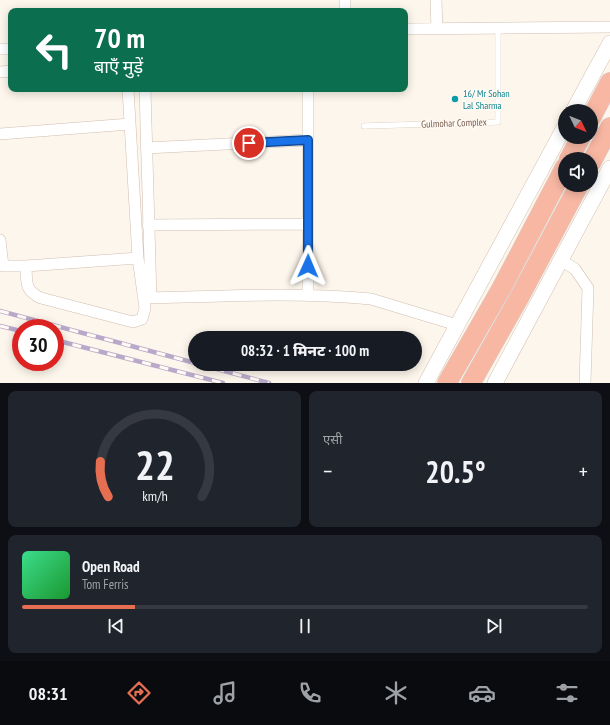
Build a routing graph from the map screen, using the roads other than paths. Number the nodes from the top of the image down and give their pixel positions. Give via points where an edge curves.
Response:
1 (436, 0) edge
2 (610, 27) edge
3 (498, 28) junction
4 (408, 29) edge
5 (437, 29) junction
6 (610, 43) edge
7 (610, 82) edge
8 (128, 92) edge
9 (145, 92) edge
10 (308, 92) edge
11 (577, 104) edge
12 (598, 105) edge
13 (130, 124) junction
14 (364, 126) dead end
15 (610, 127) edge
16 (0, 134) edge
17 (558, 139) edge
18 (308, 140) junction
19 (146, 148) junction
20 (597, 152) edge
21 (610, 168) edge
22 (558, 180) edge
23 (575, 192) edge
24 (308, 224) junction
25 (148, 225) junction
26 (0, 240) edge
27 (138, 258) junction
28 (562, 260) junction
29 (26, 266) junction
30 (308, 295) junction
31 (457, 325) junction
32 (426, 383) edge
33 (447, 383) edge
34 (471, 383) edge
35 (495, 383) edge
36 (585, 383) edge

1 - 5 street
2 - 3 street
3 - 5 street
3 - 14 lane, Gulmohar Complex via 498,122
4 - 5 street
6 - 11 street
7 - 12 highway
8 - 13 street
9 - 19 street
10 - 18 street
13 - 16 street
13 - 27 street
15 - 20 highway
17 - 31 street
18 - 19 street
18 - 24 street
19 - 25 street
21 - 28 street
22 - 33 highway
23 - 34 highway
24 - 25 street
24 - 30 street
25 - 30 street via 151,298
26 - 29 street via 3,266
27 - 29 street
27 - 29 street via 145,308 142,319 133,322 33,294 27,287
28 - 35 street
28 - 36 street via 575,269 588,288
30 - 31 street via 370,299
31 - 32 street

